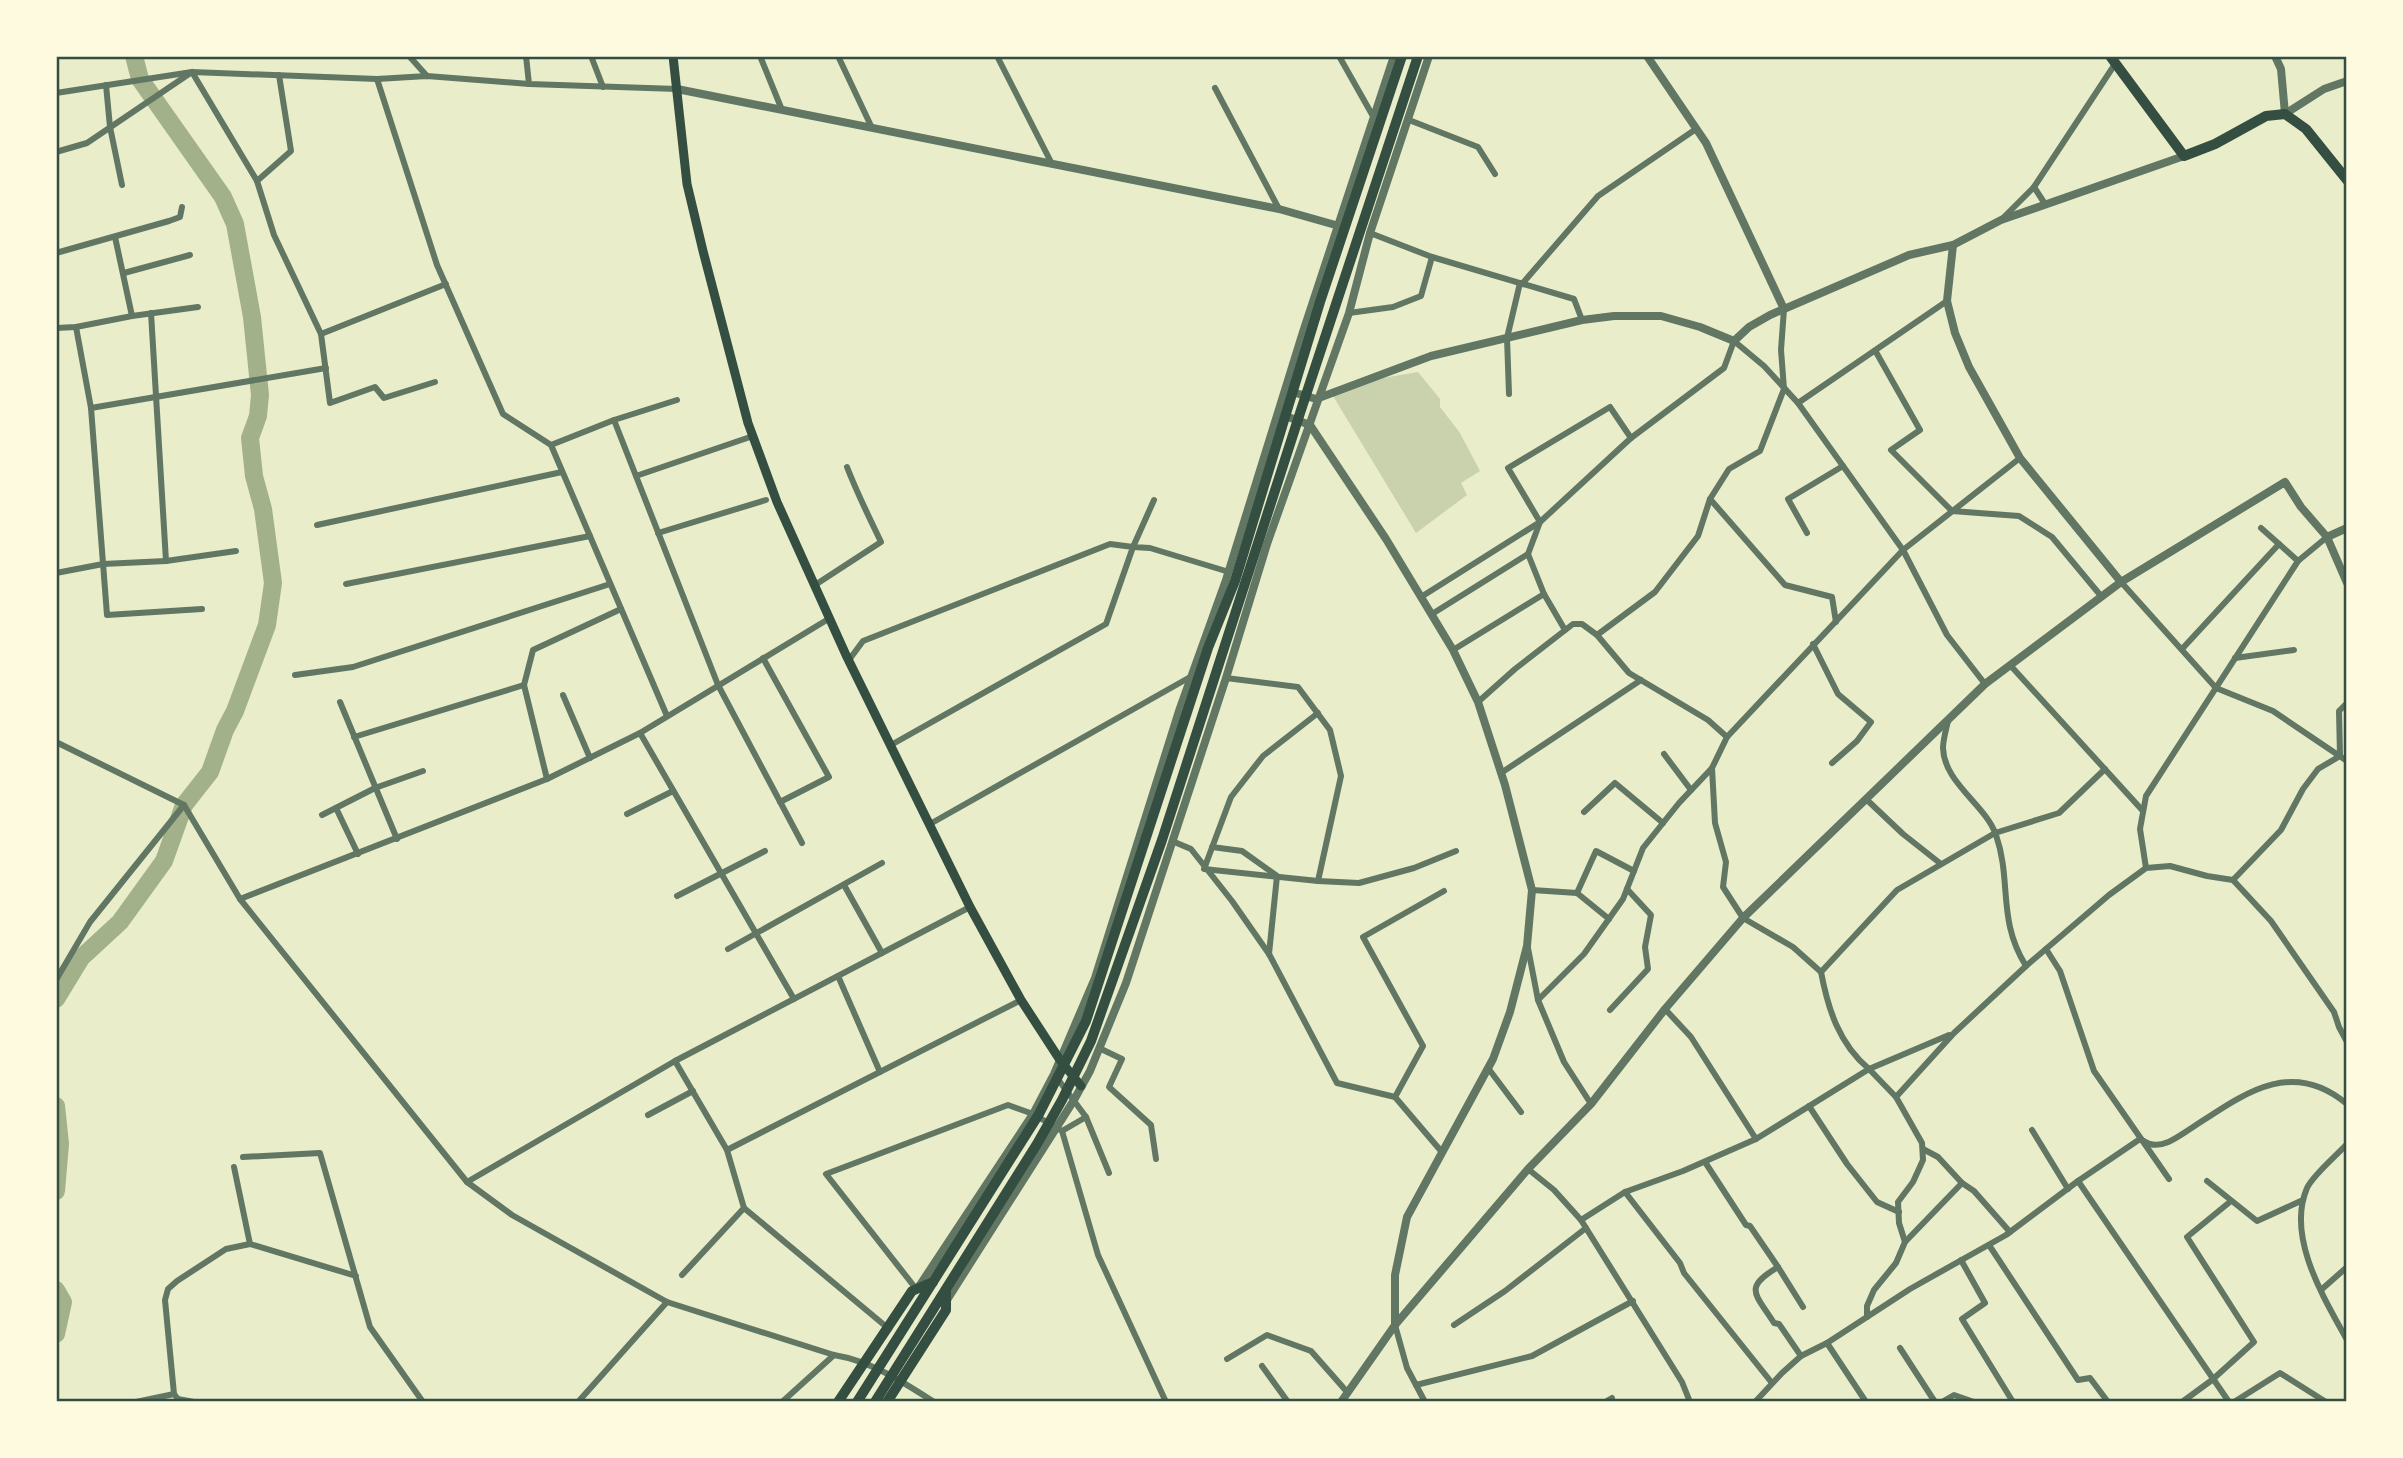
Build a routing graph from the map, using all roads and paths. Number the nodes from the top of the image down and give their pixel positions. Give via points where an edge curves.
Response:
1 (409, 56) edge
2 (526, 56) edge
3 (591, 56) edge
4 (673, 56) edge
5 (760, 56) edge
6 (838, 56) edge
7 (997, 56) edge
8 (1339, 56) edge
9 (1394, 56) edge
10 (1402, 56) edge
11 (1418, 56) edge
12 (1429, 56) edge
13 (1647, 56) edge
14 (2275, 56) edge
15 (2112, 60) edge
16 (192, 72) junction
17 (279, 75) junction
18 (427, 76) junction
19 (377, 79) junction
20 (2347, 81) edge
21 (529, 84) junction
22 (106, 85) junction
23 (603, 87) junction
24 (1215, 88) dead end
25 (677, 89) junction
26 (56, 93) edge
27 (782, 110) junction
28 (2284, 114) junction
29 (1374, 118) junction
30 (1409, 120) junction
31 (110, 127) junction
32 (872, 128) junction
33 (1696, 128) junction
34 (56, 152) edge
35 (2184, 156) junction
36 (1052, 164) junction
37 (1495, 174) dead end
38 (2347, 180) edge
39 (257, 181) junction
40 (122, 185) dead end
41 (2034, 187) junction
42 (2045, 204) junction
43 (182, 208) dead end
44 (1279, 209) junction
45 (2001, 220) junction
46 (1339, 226) junction
47 (1370, 233) junction
48 (116, 237) junction
49 (1953, 246) junction
50 (56, 253) edge
51 (190, 255) dead end
52 (1432, 257) junction
53 (124, 273) junction
54 (1521, 283) junction
55 (446, 284) junction
56 (1947, 301) junction
57 (198, 307) dead end
58 (1784, 309) junction
59 (151, 313) junction
60 (1349, 313) junction
61 (132, 316) junction
62 (1582, 320) junction
63 (76, 327) junction
64 (56, 328) edge
65 (321, 334) junction
66 (1507, 338) junction
67 (1734, 341) junction
68 (1876, 352) junction
69 (326, 368) junction
70 (435, 382) dead end
71 (1285, 389) junction
72 (1784, 389) junction
73 (1509, 394) dead end
74 (156, 398) junction
75 (1317, 399) junction
76 (677, 400) dead end
77 (1798, 403) junction
78 (91, 408) junction
79 (1278, 414) junction
80 (614, 420) junction
81 (1310, 425) junction
82 (753, 436) junction
83 (1631, 438) junction
84 (551, 445) junction
85 (2020, 458) junction
86 (1843, 466) junction
87 (847, 467) dead end
88 (562, 472) junction
89 (636, 476) junction
90 (1710, 499) junction
91 (766, 500) dead end
92 (1154, 500) dead end
93 (1952, 511) junction
94 (1540, 522) junction
95 (317, 525) dead end
96 (2261, 528) dead end
97 (2347, 528) edge
98 (658, 533) junction
99 (1807, 533) dead end
100 (590, 536) junction
101 (2327, 537) junction
102 (2279, 544) junction
103 (1133, 547) junction
104 (1903, 550) junction
105 (236, 551) dead end
106 (1528, 554) junction
107 (166, 561) junction
108 (2298, 561) junction
109 (103, 564) junction
110 (1229, 572) junction
111 (56, 573) edge
112 (2121, 582) junction
113 (2347, 583) edge
114 (346, 584) dead end
115 (610, 584) junction
116 (815, 585) junction
117 (1544, 594) junction
118 (2101, 596) junction
119 (1421, 597) junction
120 (202, 609) dead end
121 (621, 609) junction
122 (1432, 614) junction
123 (830, 618) junction
124 (1836, 622) junction
125 (1565, 631) junction
126 (1597, 635) junction
127 (1813, 644) junction
128 (2182, 649) junction
129 (1452, 650) junction
130 (2294, 650) dead end
131 (763, 658) junction
132 (2235, 658) junction
133 (849, 660) junction
134 (2010, 665) junction
135 (295, 675) dead end
136 (1192, 676) junction
137 (1226, 678) junction
138 (1641, 680) junction
139 (1985, 684) junction
140 (524, 685) junction
141 (718, 685) junction
142 (2216, 688) junction
143 (563, 695) dead end
144 (340, 702) dead end
145 (1478, 702) junction
146 (2347, 703) edge
147 (1318, 713) junction
148 (667, 716) junction
149 (1948, 719) junction
150 (640, 733) junction
151 (354, 737) junction
152 (1727, 737) junction
153 (56, 742) edge
154 (891, 745) junction
155 (1664, 754) dead end
156 (590, 758) junction
157 (2344, 759) edge
158 (1832, 763) dead end
159 (1712, 768) junction
160 (2105, 769) junction
161 (423, 771) dead end
162 (1501, 773) junction
163 (547, 779) junction
164 (375, 788) junction
165 (1691, 790) junction
166 (673, 791) junction
167 (1866, 799) junction
168 (780, 802) junction
169 (184, 805) junction
170 (336, 808) junction
171 (2143, 811) junction
172 (1584, 812) dead end
173 (627, 814) dead end
174 (322, 815) dead end
175 (1663, 823) junction
176 (930, 824) junction
177 (1996, 833) junction
178 (397, 839) junction
179 (1172, 841) junction
180 (802, 843) dead end
181 (1212, 847) junction
182 (1456, 850) dead end
183 (765, 851) dead end
184 (358, 854) junction
185 (882, 863) dead end
186 (1941, 864) junction
187 (2146, 868) junction
188 (1204, 869) junction
189 (1633, 872) junction
190 (721, 873) junction
191 (1277, 876) junction
192 (2233, 880) junction
193 (1318, 881) junction
194 (844, 885) junction
195 (1627, 889) junction
196 (1532, 890) junction
197 (1444, 891) dead end
198 (1577, 893) junction
199 (677, 896) dead end
200 (240, 899) junction
201 (971, 907) junction
202 (1743, 918) junction
203 (1609, 919) junction
204 (757, 934) junction
205 (1527, 946) junction
206 (2046, 948) junction
207 (728, 949) dead end
208 (882, 953) junction
209 (1269, 954) junction
210 (2026, 966) junction
211 (1821, 972) junction
212 (838, 976) junction
213 (56, 980) edge
214 (794, 999) junction
215 (1021, 1000) junction
216 (1538, 1000) junction
217 (1610, 1010) dead end
218 (1665, 1010) junction
219 (1954, 1033) junction
220 (2347, 1042) edge
221 (1099, 1048) junction
222 (1060, 1060) junction
223 (675, 1061) junction
224 (1488, 1068) junction
225 (1869, 1069) junction
226 (880, 1072) junction
227 (1054, 1074) junction
228 (1081, 1086) junction
229 (693, 1091) junction
230 (1395, 1097) junction
231 (1896, 1097) junction
232 (1074, 1100) junction
233 (1591, 1104) junction
234 (2347, 1104) edge
235 (1809, 1106) junction
236 (1521, 1112) dead end
237 (1033, 1114) junction
238 (648, 1115) dead end
239 (1086, 1117) junction
240 (1059, 1129) junction
241 (2032, 1130) dead end
242 (1756, 1139) junction
243 (2140, 1139) junction
244 (2347, 1144) edge
245 (1923, 1149) junction
246 (727, 1150) junction
247 (1441, 1151) junction
248 (243, 1157) dead end
249 (1156, 1159) dead end
250 (1706, 1162) junction
251 (234, 1167) dead end
252 (1528, 1169) junction
253 (1110, 1173) dead end
254 (2169, 1179) dead end
255 (2078, 1181) junction
256 (2207, 1181) dead end
257 (467, 1182) junction
258 (1962, 1183) junction
259 (2068, 1189) junction
260 (1625, 1192) junction
261 (2304, 1200) junction
262 (2231, 1201) junction
263 (744, 1208) junction
264 (1899, 1212) junction
265 (1581, 1220) junction
266 (1586, 1228) junction
267 (2010, 1232) junction
268 (1905, 1242) junction
269 (250, 1244) junction
270 (1989, 1245) junction
271 (1961, 1260) junction
272 (1778, 1267) junction
273 (2347, 1268) edge
274 (682, 1275) dead end
275 (356, 1276) junction
276 (934, 1282) junction
277 (917, 1290) junction
278 (2321, 1290) junction
279 (946, 1291) junction
280 (1633, 1301) junction
281 (667, 1302) junction
282 (1803, 1307) dead end
283 (1867, 1317) junction
284 (1395, 1325) junction
285 (1454, 1325) dead end
286 (890, 1331) junction
287 (2347, 1340) edge
288 (1827, 1343) junction
289 (1900, 1348) dead end
290 (834, 1355) junction
291 (1801, 1356) junction
292 (1227, 1359) dead end
293 (868, 1365) junction
294 (1262, 1366) dead end
295 (897, 1379) junction
296 (2212, 1380) junction
297 (1773, 1383) junction
298 (1416, 1385) junction
299 (1348, 1392) junction
300 (174, 1394) junction
301 (136, 1402) edge
302 (194, 1402) edge
303 (423, 1402) edge
304 (579, 1402) edge
305 (782, 1402) edge
306 (841, 1402) edge
307 (857, 1402) edge
308 (875, 1402) edge
309 (885, 1402) edge
310 (934, 1402) edge
311 (1166, 1402) edge
312 (1288, 1402) edge
313 (1341, 1402) edge
314 (1425, 1402) edge
315 (1690, 1402) edge
316 (1755, 1402) edge
317 (1866, 1402) edge
318 (1935, 1402) edge
319 (1942, 1402) edge
320 (1974, 1402) edge
321 (2013, 1402) edge
322 (2108, 1402) edge
323 (2182, 1402) edge
324 (2231, 1402) edge
325 (2326, 1402) edge

1 - 18 street
2 - 21 street
3 - 23 street
4 - 25 main road
5 - 27 street
6 - 32 street
7 - 36 street
8 - 29 street
9 - 29 street
10 - 276 highway via 1320,302 1235,581 1208,648 1086,1021 1039,1114
11 - 279 highway via 1109,995 1062,1100
12 - 30 street
13 - 33 street
14 - 28 street via 2281,69
15 - 35 highway
15 - 41 street
16 - 17 street
16 - 22 street
16 - 31 street
16 - 39 street
17 - 19 street
17 - 39 street via 292,151
18 - 19 street
18 - 21 street
19 - 55 street
20 - 28 street via 2324,89
21 - 23 street
22 - 26 street
22 - 31 street
23 - 25 street
24 - 44 street
25 - 27 street
25 - 82 main road via 687,184
27 - 32 street
28 - 35 highway via 2266,116
28 - 38 highway via 2306,130
29 - 46 street
30 - 37 street via 1478,147
30 - 47 street
31 - 34 street via 87,143
31 - 40 street
32 - 36 street
33 - 54 street via 1598,195
33 - 58 street
35 - 42 street
36 - 44 street
39 - 65 street via 274,235
41 - 42 street
41 - 45 street
42 - 45 street
43 - 48 street via 180,217
44 - 46 street
45 - 49 street
46 - 71 street
47 - 52 street
47 - 60 street
48 - 50 street
48 - 53 street
49 - 56 street
49 - 58 street via 1909,256
51 - 53 street
52 - 54 street
52 - 60 street via 1421,296 1393,307
53 - 61 street
54 - 62 street via 1574,299
54 - 66 street
55 - 65 street
55 - 84 street via 503,414
56 - 68 street
56 - 85 street via 1969,367
57 - 59 street
58 - 67 street via 1749,327
58 - 72 street
59 - 61 street
59 - 74 street
60 - 75 street
61 - 63 street
62 - 66 street
62 - 67 street via 1661,316
63 - 64 street
63 - 78 street
65 - 69 street
66 - 73 street
66 - 75 street via 1431,356
67 - 72 street
67 - 83 street via 1724,368
68 - 77 street
68 - 93 street via 1920,430 1891,450
69 - 70 street via 330,403 375,387 384,398
69 - 74 street
71 - 75 street
71 - 79 street
72 - 77 street
72 - 90 street via 1760,451 1729,469
74 - 78 street
74 - 107 street
75 - 81 street
76 - 80 street
77 - 86 street
78 - 109 street
79 - 81 street
79 - 110 street
80 - 84 street
80 - 89 street
81 - 119 street
81 - 137 street
82 - 89 street
82 - 116 main road
83 - 94 street
83 - 94 street via 1610,407 1508,468
84 - 88 street
85 - 93 street
85 - 112 street
86 - 99 street via 1788,499
86 - 104 street
87 - 116 street via 881,542
88 - 95 street
88 - 100 street
89 - 98 street
90 - 124 street via 1785,584 1832,597
90 - 126 street via 1698,536 1656,592
91 - 98 street
92 - 103 street
93 - 104 street
93 - 118 street via 2019,516 2052,537
94 - 106 street
94 - 119 street
96 - 102 street
97 - 101 street
98 - 141 street
100 - 114 street
100 - 115 street
101 - 108 street
101 - 112 street via 2286,482
101 - 113 street
102 - 108 street
102 - 128 street
103 - 110 street
103 - 133 street via 1110,544 863,641
103 - 154 street via 1106,624
104 - 124 street
104 - 139 street via 1947,635
105 - 107 street
106 - 117 street
106 - 122 street
107 - 109 street
108 - 132 street
109 - 111 street
109 - 120 street via 107,615
110 - 136 street
112 - 118 street
112 - 128 street
115 - 121 street
115 - 135 street via 353,667
116 - 123 main road
117 - 125 street
117 - 129 street
118 - 134 street
119 - 122 street
121 - 140 street via 533,650
121 - 148 street
122 - 129 street
123 - 131 street
123 - 133 main road
124 - 127 street
125 - 126 street via 1582,624
125 - 145 street
126 - 138 street via 1629,673
127 - 152 street
127 - 158 street via 1838,694 1871,722
128 - 142 street
129 - 145 street
130 - 132 street
131 - 141 street
131 - 168 street via 829,777
132 - 142 street
133 - 154 main road
134 - 139 street
134 - 160 street
136 - 176 street
136 - 222 street via 1095,978
137 - 147 street via 1298,687
137 - 179 street
138 - 152 street via 1708,720
138 - 162 street
139 - 149 street
140 - 151 street
140 - 163 street
141 - 148 street
141 - 168 street
142 - 157 street via 2273,712
142 - 171 street via 2146,796
143 - 156 street
144 - 151 street
145 - 162 street
146 - 157 street via 2339,711
147 - 181 street via 1263,756 1231,797
147 - 193 street via 1330,730 1341,776
148 - 150 street
149 - 167 street
149 - 177 street via 1943,748 1949,770
150 - 156 street
150 - 166 street
151 - 164 street
152 - 159 street
153 - 169 street
154 - 176 main road
155 - 165 street
156 - 163 street
157 - 192 street via 2318,769 2281,830
159 - 165 street
159 - 202 street via 1715,823 1726,862 1723,887
160 - 171 street
160 - 177 street via 2059,813
161 - 164 street
162 - 196 street
163 - 178 street
164 - 170 street
164 - 178 street
165 - 175 street
166 - 173 street
166 - 190 street
167 - 186 street
167 - 202 street
168 - 180 street
169 - 200 street
169 - 213 street via 90,922
170 - 174 street
170 - 184 street
171 - 187 street via 2140,829
172 - 175 street via 1615,783
175 - 189 street via 1643,848
176 - 201 main road
177 - 186 street
177 - 210 street via 2007,921
178 - 184 street
179 - 188 street via 1191,849
179 - 221 street via 1126,983
181 - 188 street
181 - 191 street via 1242,851
182 - 193 street via 1414,868 1359,883
183 - 190 street
184 - 200 street
185 - 194 street
186 - 211 street via 1896,890
187 - 192 street via 2170,866
187 - 206 street
188 - 191 street
188 - 209 street
189 - 195 street
189 - 198 street via 1595,851
190 - 199 street
190 - 204 street
191 - 193 street
191 - 209 street
192 - 220 street via 2279,933 2334,1012
194 - 204 street
194 - 208 street
195 - 203 street
195 - 217 street via 1651,915 1645,947 1647,969
196 - 198 street
196 - 205 street
197 - 230 street via 1363,937 1423,1046
198 - 203 street
200 - 257 street
201 - 208 street
201 - 215 main road
202 - 211 street via 1793,947
202 - 218 street
203 - 216 street via 1584,954
204 - 207 street
204 - 214 street
205 - 216 street
205 - 224 street via 1510,1012
206 - 210 street
206 - 243 street via 2060,971 2094,1071
208 - 212 street
209 - 230 street via 1337,1083
210 - 219 street
211 - 225 street via 1827,1002 1843,1040
212 - 214 street
212 - 226 street
214 - 223 street
215 - 222 main road
215 - 226 street
216 - 233 street via 1564,1062
218 - 233 street
218 - 242 street via 1691,1037
219 - 225 street
219 - 231 street
221 - 228 street
221 - 249 street via 1122,1059 1109,1087 1151,1125
222 - 227 street
222 - 228 main road
223 - 229 street
223 - 257 street
224 - 236 street
224 - 247 street
225 - 231 street
225 - 235 street
226 - 246 street
227 - 232 street
227 - 237 street
228 - 232 street
229 - 238 street
229 - 246 street
230 - 247 street
231 - 245 street
232 - 239 street
232 - 240 street
233 - 252 street
234 - 243 street via 2302,1080 2272,1083 2228,1104 2171,1141 2151,1145
235 - 242 street
235 - 264 street via 1877,1202
237 - 240 street
237 - 277 street
237 - 277 street via 1008,1105 826,1174
239 - 240 street
239 - 253 street
240 - 295 street
240 - 311 street via 1098,1255
241 - 259 street
242 - 250 street
243 - 254 street
243 - 255 street
244 - 261 street via 2308,1186
245 - 258 street via 1938,1157
245 - 264 street via 1913,1182 1898,1202
246 - 263 street
247 - 284 street via 1407,1217 1395,1275
248 - 275 street via 320,1153
250 - 260 street
250 - 272 street
251 - 269 street
252 - 265 street
252 - 284 street
255 - 259 street
255 - 296 street
256 - 262 street
257 - 281 street via 512,1215
258 - 267 street
258 - 268 street
259 - 267 street
260 - 265 street
260 - 297 street
261 - 262 street via 2256,1221
261 - 278 street via 2300,1212 2307,1260
262 - 296 street via 2187,1237 2254,1342
263 - 274 street
263 - 286 street
264 - 268 street
265 - 266 street
266 - 280 street
266 - 285 street
267 - 270 street
268 - 283 street via 1896,1263 1874,1290
269 - 275 street
269 - 300 street via 226,1249 168,1289 165,1300
270 - 271 street
270 - 322 street via 2078,1380 2090,1378
271 - 283 street
271 - 321 street via 1985,1303 1962,1319
272 - 282 street
272 - 291 street via 1756,1283 1755,1293
273 - 278 street
275 - 303 street via 370,1327
276 - 306 highway via 912,1291
276 - 307 highway
277 - 286 street
278 - 287 street
279 - 308 highway
279 - 309 highway via 946,1310
280 - 298 street via 1532,1356
280 - 315 street
281 - 290 street
281 - 304 street
283 - 288 street
284 - 298 street
284 - 299 street
286 - 293 street
288 - 291 street
288 - 317 street
289 - 318 street
290 - 293 street
290 - 305 street
291 - 297 street
292 - 299 street via 1267,1335 1311,1351
293 - 295 street
293 - 306 street
294 - 312 street
295 - 309 street
295 - 310 street
296 - 323 street
296 - 324 street
297 - 316 street
298 - 314 street
299 - 313 street
300 - 301 street
300 - 302 street
319 - 320 street via 1954,1395
324 - 325 street via 2280,1373

